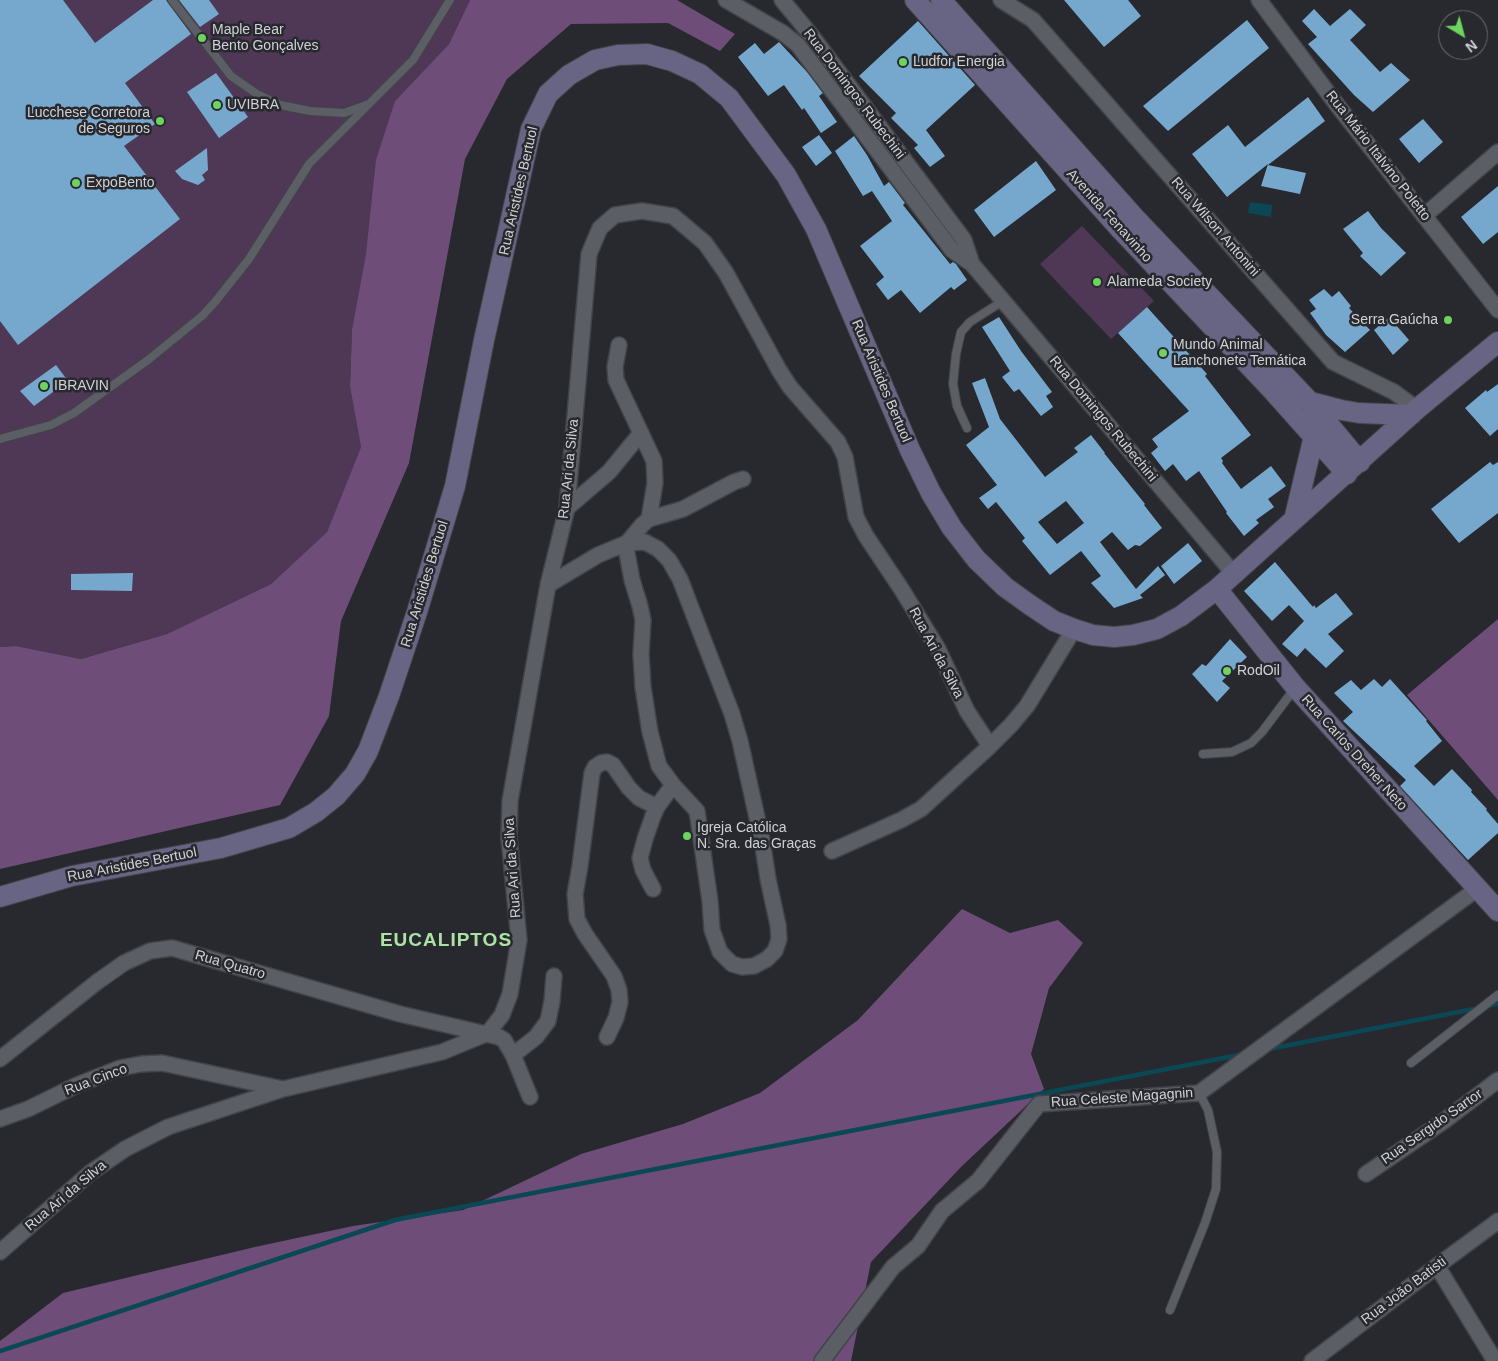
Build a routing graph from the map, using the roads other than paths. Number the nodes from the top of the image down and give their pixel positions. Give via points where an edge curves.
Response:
1 (172, 0) edge
2 (450, 0) edge
3 (726, 0) edge
4 (782, 0) edge
5 (915, 0) edge
6 (941, 0) edge
7 (1001, 0) edge
8 (1024, 0) edge
9 (1259, 0) edge
10 (1033, 20) junction
11 (984, 63) junction
12 (369, 104) junction
13 (1498, 152) edge
14 (1424, 216) junction
15 (972, 264) junction
16 (1003, 302) junction
17 (1498, 310) edge
18 (1498, 342) edge
19 (619, 346) dead end
20 (1280, 385) junction
21 (1310, 402) junction
22 (1414, 412) junction
23 (967, 428) dead end
24 (642, 433) junction
25 (1314, 436) junction
26 (0, 439) edge
27 (1353, 468) junction
28 (743, 479) dead end
29 (567, 508) junction
30 (649, 519) junction
31 (1294, 520) junction
32 (628, 543) junction
33 (1234, 574) junction
34 (548, 585) junction
35 (1217, 589) junction
36 (1074, 629) junction
37 (1296, 688) junction
38 (990, 746) junction
39 (1203, 754) dead end
40 (673, 786) junction
41 (657, 807) junction
42 (832, 852) dead end
43 (1477, 889) junction
44 (653, 890) dead end
45 (0, 897) edge
46 (1498, 911) edge
47 (554, 976) dead end
48 (1496, 996) edge
49 (488, 1033) junction
50 (607, 1037) dead end
51 (513, 1055) junction
52 (0, 1059) edge
53 (1412, 1063) dead end
54 (1498, 1080) edge
55 (284, 1089) junction
56 (1199, 1093) junction
57 (530, 1097) dead end
58 (0, 1119) edge
59 (1366, 1174) dead end
60 (1498, 1221) edge
61 (0, 1252) edge
62 (1437, 1266) junction
63 (1170, 1310) dead end
64 (1496, 1360) edge
65 (822, 1361) edge
66 (1312, 1361) edge

1 - 12 lane via 231,76 257,94 280,105 310,111 344,113
2 - 12 lane via 413,60
3 - 15 street, Rua Domingos Rubechini via 798,45 952,250
4 - 15 street, Rua Domingos Rubechini via 964,240
5 - 11 main road, Avenida Fenavinho
6 - 11 main road, Avenida Fenavinho
7 - 10 street, Rua Wilson Antonini
8 - 10 street, Rua Wilson Antonini
9 - 14 street, Rua Mário Italvino Poletto
10 - 22 street, Rua Wilson Antonini via 1333,362 1394,392
11 - 20 main road, Avenida Fenavinho via 1128,224
12 - 26 lane via 309,164 249,259 202,316 74,414 51,425
13 - 14 street
14 - 17 street, Rua Mário Italvino Poletto
15 - 16 street, Rua Domingos Rubechini
16 - 23 lane via 970,322 961,332 953,384 957,406
16 - 33 street, Rua Domingos Rubechini
18 - 22 main road, Rua Aristides Bertuol
19 - 24 street via 616,380
20 - 21 main road, Avenida Fenavinho
20 - 25 main road, Avenida Fenavinho
21 - 22 main road via 1359,413
21 - 27 main road, Avenida Fenavinho
22 - 27 main road, Rua Aristides Bertuol
24 - 29 street via 609,472
24 - 30 street via 654,461 655,483
25 - 27 main road, Avenida Fenavinho
25 - 31 main road
27 - 31 main road, Rua Aristides Bertuol
28 - 30 street via 683,509
29 - 34 street, Rua Ari da Silva
29 - 38 street, Rua Ari da Silva via 589,254 600,228 615,215 642,210 673,216 705,244 726,273 786,381 838,442 845,457 856,517 938,649 967,711
30 - 32 street
31 - 33 main road, Rua Aristides Bertuol
32 - 34 street via 598,555
32 - 40 street via 632,580 643,620 643,687 650,732 658,766
32 - 40 street via 644,542 669,560 689,601 732,714 778,925 779,939 767,960 742,967 732,964 720,952 712,930 697,811
33 - 35 main road, Rua Aristides Bertuol
34 - 49 street, Rua Ari da Silva via 510,801 509,838 519,940 510,994 502,1015
35 - 36 main road, Rua Aristides Bertuol via 1181,616 1133,635 1093,635
35 - 37 main road, Rua Carlos Dreher Neto
36 - 38 street via 1027,706
36 - 45 main road, Rua Aristides Bertuol via 1054,621 1005,586 976,559 952,528 910,450 816,229 786,175 729,98 700,74 672,61 647,54 595,60 569,75 548,94 531,129 455,486 389,696 368,752 355,774 336,796 290,828 221,848 72,876
37 - 39 lane via 1251,743 1232,752
37 - 43 main road, Rua Carlos Dreher Neto
38 - 42 street via 921,809
40 - 41 street
41 - 44 street via 640,858
41 - 50 street via 639,798 613,765 601,763 592,773 575,894 577,919 614,976 619,990 616,1018
43 - 46 main road, Rua Carlos Dreher Neto
43 - 56 street, Rua Celeste Magagnin
47 - 51 street via 548,1021
48 - 53 lane
49 - 51 street via 504,1040
49 - 52 street, Rua Quatro via 400,1014 172,948 150,952 124,963
49 - 55 street, Rua Ari da Silva via 442,1052
51 - 57 street
54 - 59 street, Rua Sergido Sartor
55 - 58 street, Rua Cinco via 162,1063 141,1064 120,1068
55 - 61 street, Rua Ari da Silva via 168,1127 125,1149 90,1173
56 - 63 lane via 1208,1110 1217,1152 1216,1189
56 - 65 street, Rua Celeste Magagnin via 1039,1104 978,1181 942,1212 918,1246 893,1266
60 - 62 street, Rua João Batisti
62 - 64 street
62 - 66 street, Rua João Batisti

